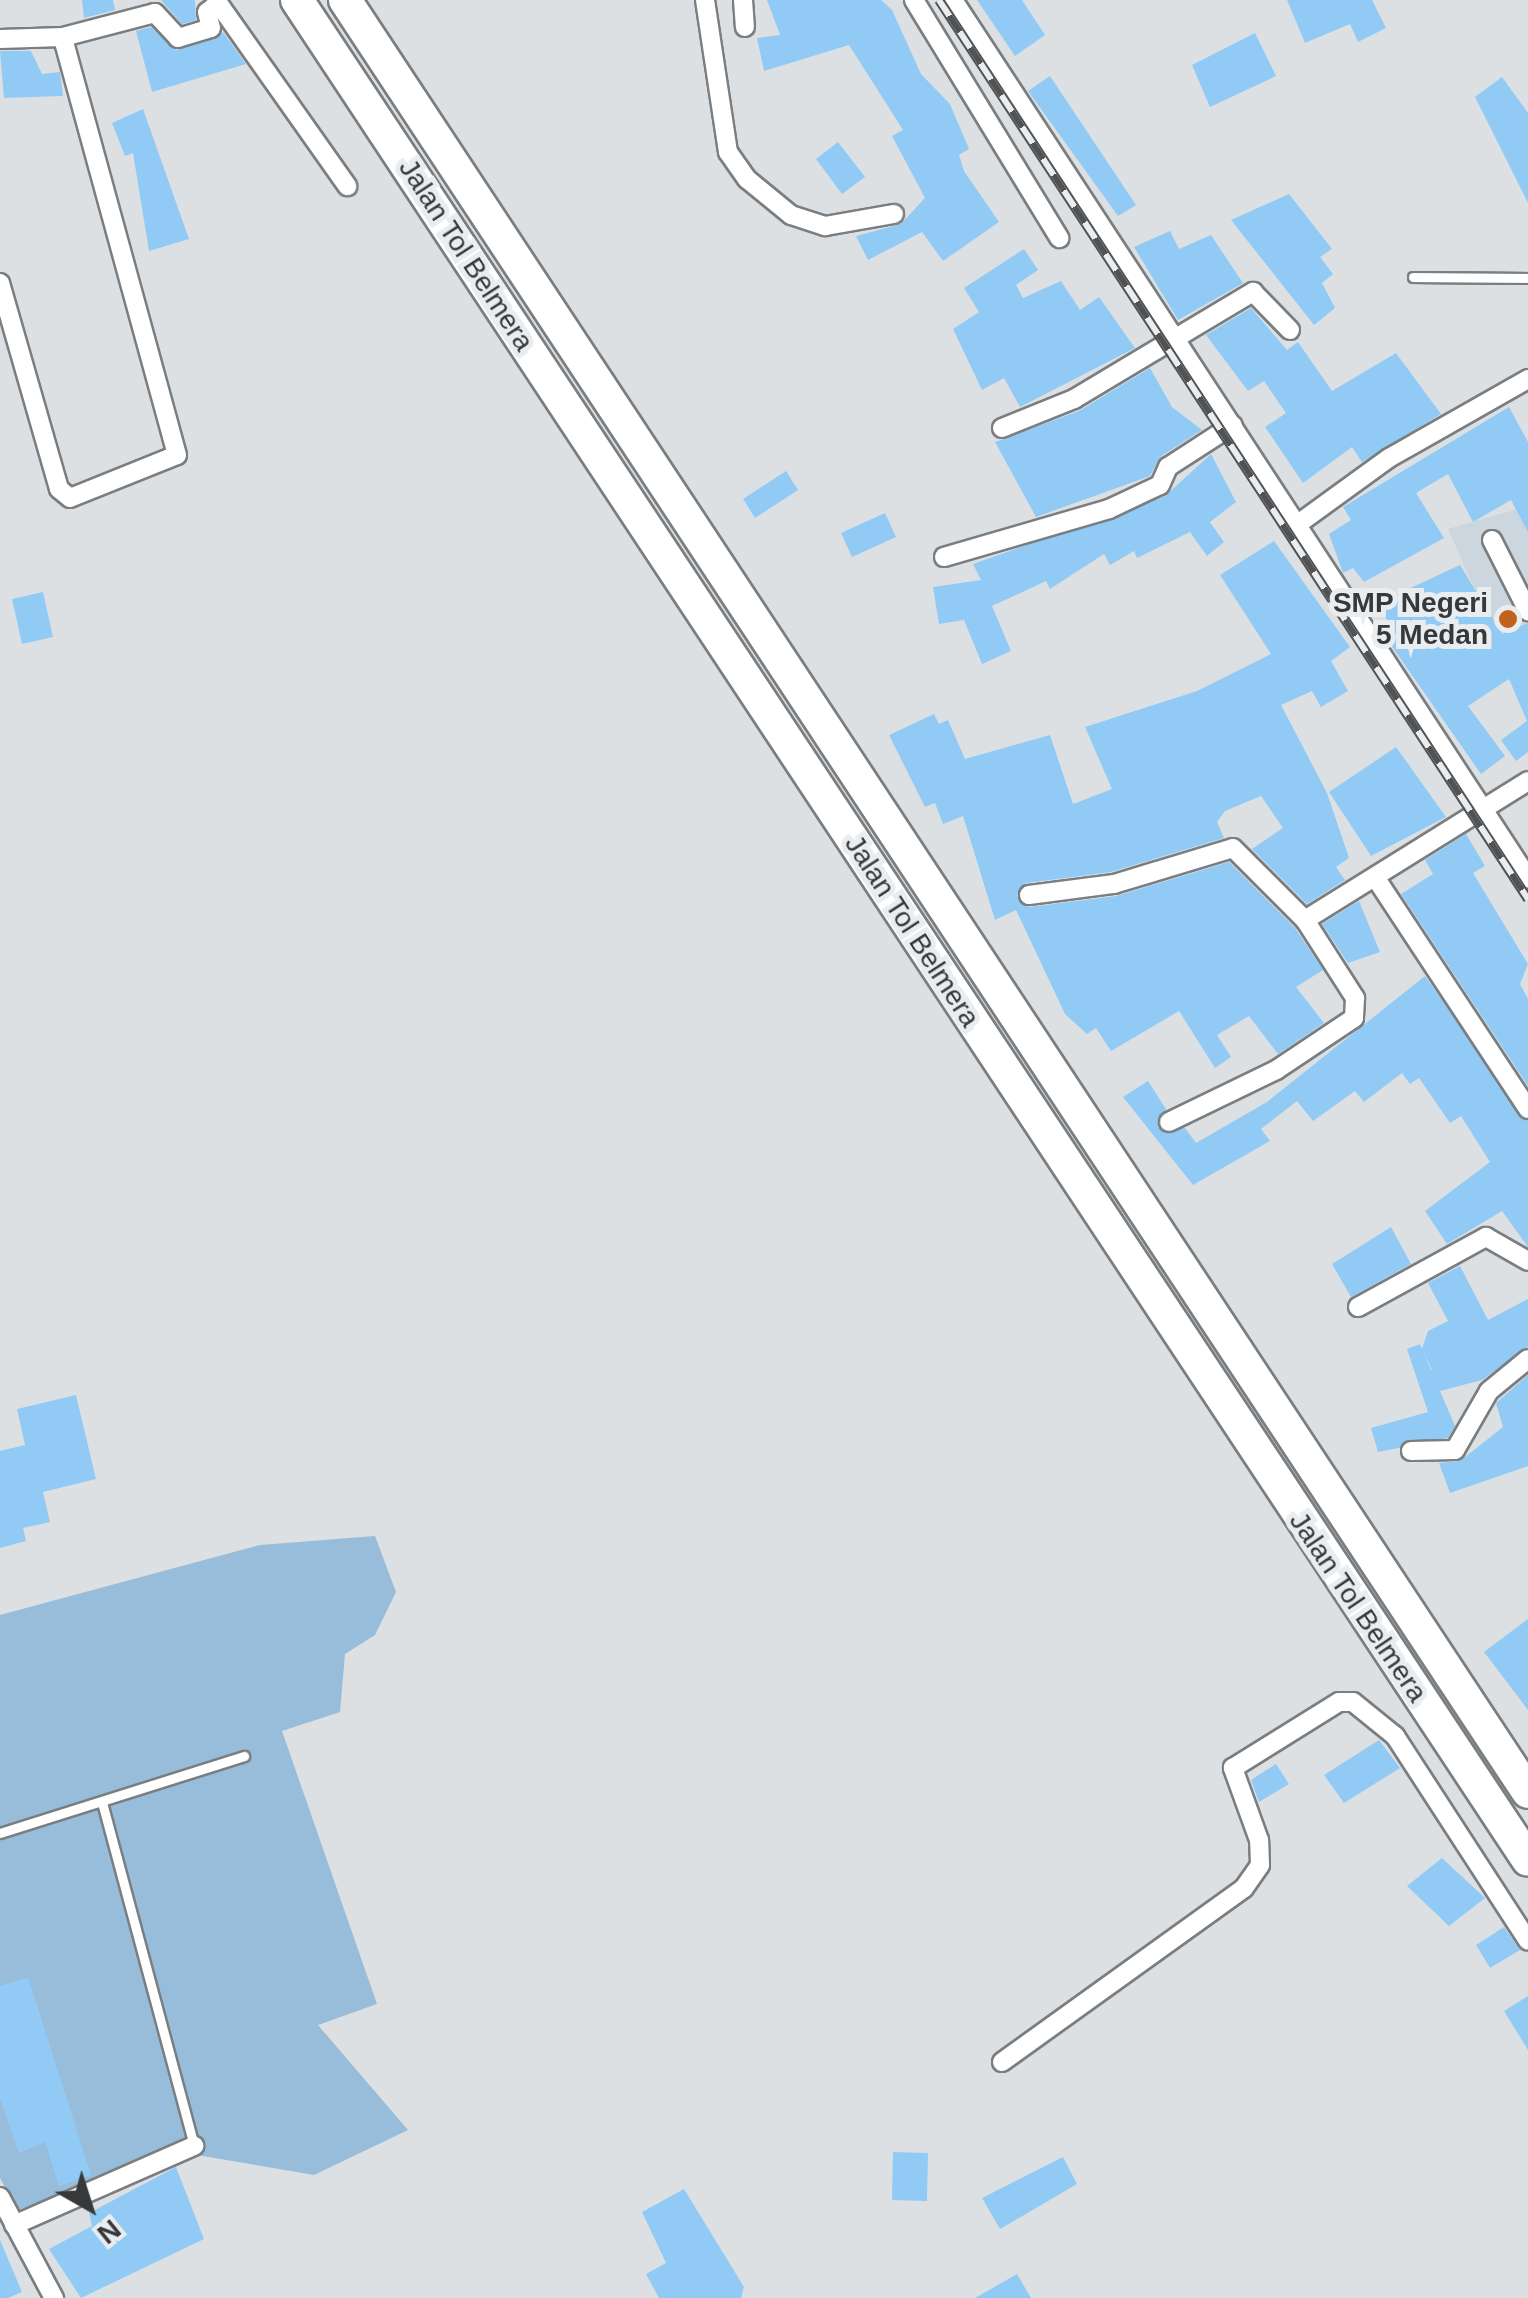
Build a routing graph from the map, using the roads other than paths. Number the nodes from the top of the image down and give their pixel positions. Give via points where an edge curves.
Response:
1 (298, 0) edge
2 (345, 0) edge
3 (706, 0) edge
4 (742, 0) edge
5 (914, 0) edge
6 (953, 0) edge
7 (217, 2) edge
8 (745, 27) dead end
9 (62, 37) junction
10 (0, 39) edge
11 (347, 186) dead end
12 (894, 214) dead end
13 (1059, 238) dead end
14 (1412, 277) dead end
15 (1528, 278) edge
16 (0, 283) edge
17 (1290, 330) dead end
18 (1175, 342) junction
19 (1528, 378) edge
20 (1233, 425) junction
21 (1002, 428) dead end
22 (1298, 524) junction
23 (1492, 540) dead end
24 (944, 557) dead end
25 (1528, 611) edge
26 (1528, 781) edge
27 (1485, 810) junction
28 (1375, 876) junction
29 (1528, 878) edge
30 (1029, 895) dead end
31 (1306, 920) junction
32 (1528, 1109) edge
33 (1169, 1122) dead end
34 (1528, 1262) edge
35 (1358, 1307) dead end
36 (1528, 1360) edge
37 (1411, 1451) dead end
38 (244, 1756) dead end
39 (1528, 1792) edge
40 (103, 1806) junction
41 (0, 1833) edge
42 (1528, 1860) edge
43 (1528, 1942) edge
44 (1002, 2062) dead end
45 (194, 2146) joint
46 (0, 2197) edge
47 (14, 2226) junction
48 (54, 2298) edge

1 - 42 highway, Jalan Tol Belmera
2 - 39 highway, Jalan Tol Belmera
3 - 12 street via 728,152 746,179 791,215 825,226
4 - 8 street
5 - 13 street
6 - 18 street
7 - 9 street via 208,12 208,31 178,38 155,13
7 - 11 street
9 - 10 street
9 - 16 street via 178,455 70,498 59,489
14 - 15 lane
17 - 18 street via 1253,292
18 - 20 street
18 - 21 street
19 - 22 street via 1403,448
20 - 22 street
20 - 24 street via 1168,467 1160,485 1109,510
22 - 27 street
23 - 25 street
26 - 27 street
27 - 28 street
27 - 29 street
28 - 31 street
28 - 32 street
30 - 31 street via 1114,884 1232,848
31 - 33 street via 1354,998 1354,1018 1272,1073
34 - 35 street via 1486,1236
36 - 37 street via 1488,1391 1455,1450
38 - 40 lane
40 - 41 lane
40 - 45 lane
43 - 44 street via 1395,1736 1339,1702 1233,1768 1259,1840 1260,1865 1244,1888
45 - 47 street
46 - 47 street
47 - 48 street

